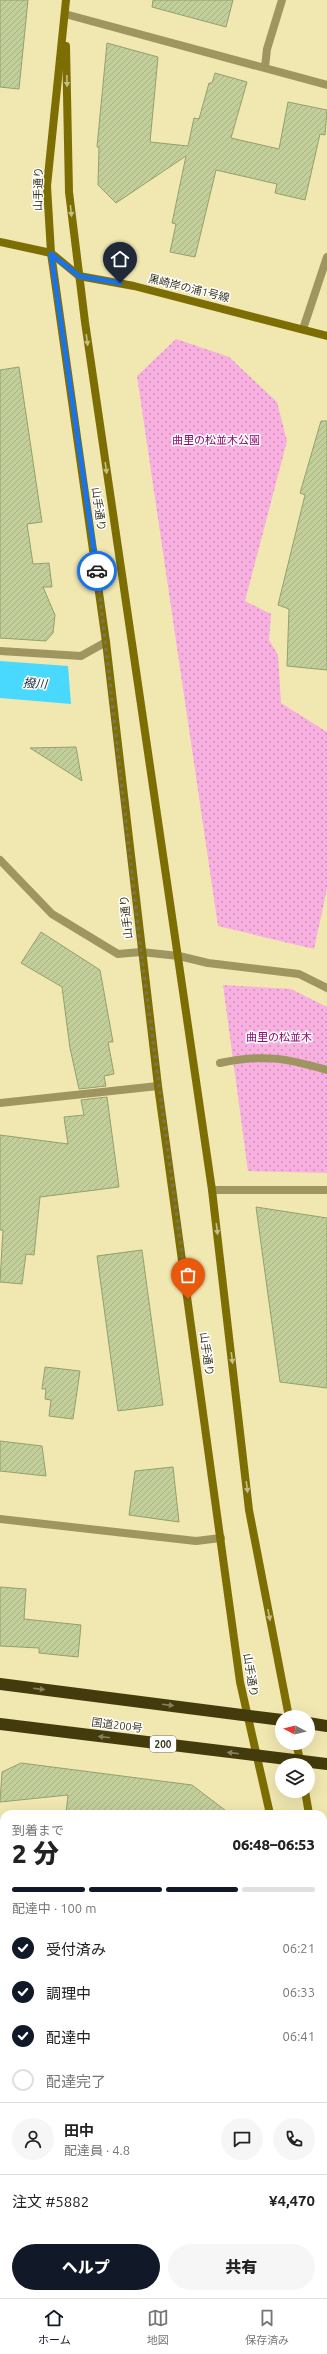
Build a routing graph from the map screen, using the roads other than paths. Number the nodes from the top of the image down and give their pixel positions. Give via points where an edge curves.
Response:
1 (66, 0) edge
2 (282, 0) edge
3 (65, 14) junction
4 (265, 67) junction
5 (327, 85) edge
6 (0, 242) edge
7 (51, 254) junction
8 (327, 257) edge
9 (79, 276) junction
10 (303, 329) junction
11 (327, 336) edge
12 (106, 642) junction
13 (0, 651) edge
14 (0, 860) edge
15 (141, 952) junction
16 (179, 956) junction
17 (327, 988) edge
18 (220, 1063) dead end
19 (327, 1070) edge
20 (158, 1086) junction
21 (0, 1103) edge
22 (212, 1190) junction
23 (327, 1190) edge
24 (0, 1519) edge
25 (221, 1538) junction
26 (0, 1684) edge
27 (289, 1710) edge
28 (246, 1716) junction
29 (275, 1719) edge
30 (0, 1724) edge
31 (315, 1725) edge
32 (327, 1726) edge
33 (256, 1755) junction
34 (275, 1758) edge
35 (315, 1764) edge
36 (327, 1764) edge
37 (306, 1798) edge
38 (269, 1810) edge
39 (308, 1810) edge

1 - 3 street, 山手通り
2 - 4 street via 267,49
3 - 4 street
3 - 7 street, 山手通り via 47,186
3 -> 9 street, 山手通り via 69,192
4 - 5 street
6 - 7 street
7 - 9 street, 黒崎岸の浦1号線
7 - 12 street, 山手通り
8 - 10 street
9 - 10 street, 黒崎岸の浦1号線 via 134,286
9 -> 16 street, 山手通り
10 - 11 street, 黒崎岸の浦1号線
12 - 13 street via 81,656
12 - 15 street, 山手通り
14 - 15 street via 52,914 118,954
15 - 16 street
15 - 20 street, 山手通り
16 - 17 street via 208,963 299,974
16 - 22 street, 山手通り
18 - 19 street via 245,1058 289,1059
20 - 21 street
20 - 25 street, 山手通り
22 - 23 street
22 -> 27 street, 山手通り via 249,1510
24 - 25 street via 196,1541
25 - 28 street, 山手通り
26 -> 28 highway
28 - 29 highway
28 - 33 street, 山手通り
33 -> 30 highway, 国道200号 / 200
31 - 32 highway
33 - 34 highway, 国道200号 / 200
33 - 38 street, 山手通り
35 - 36 highway, 国道200号 / 200
37 - 39 street

